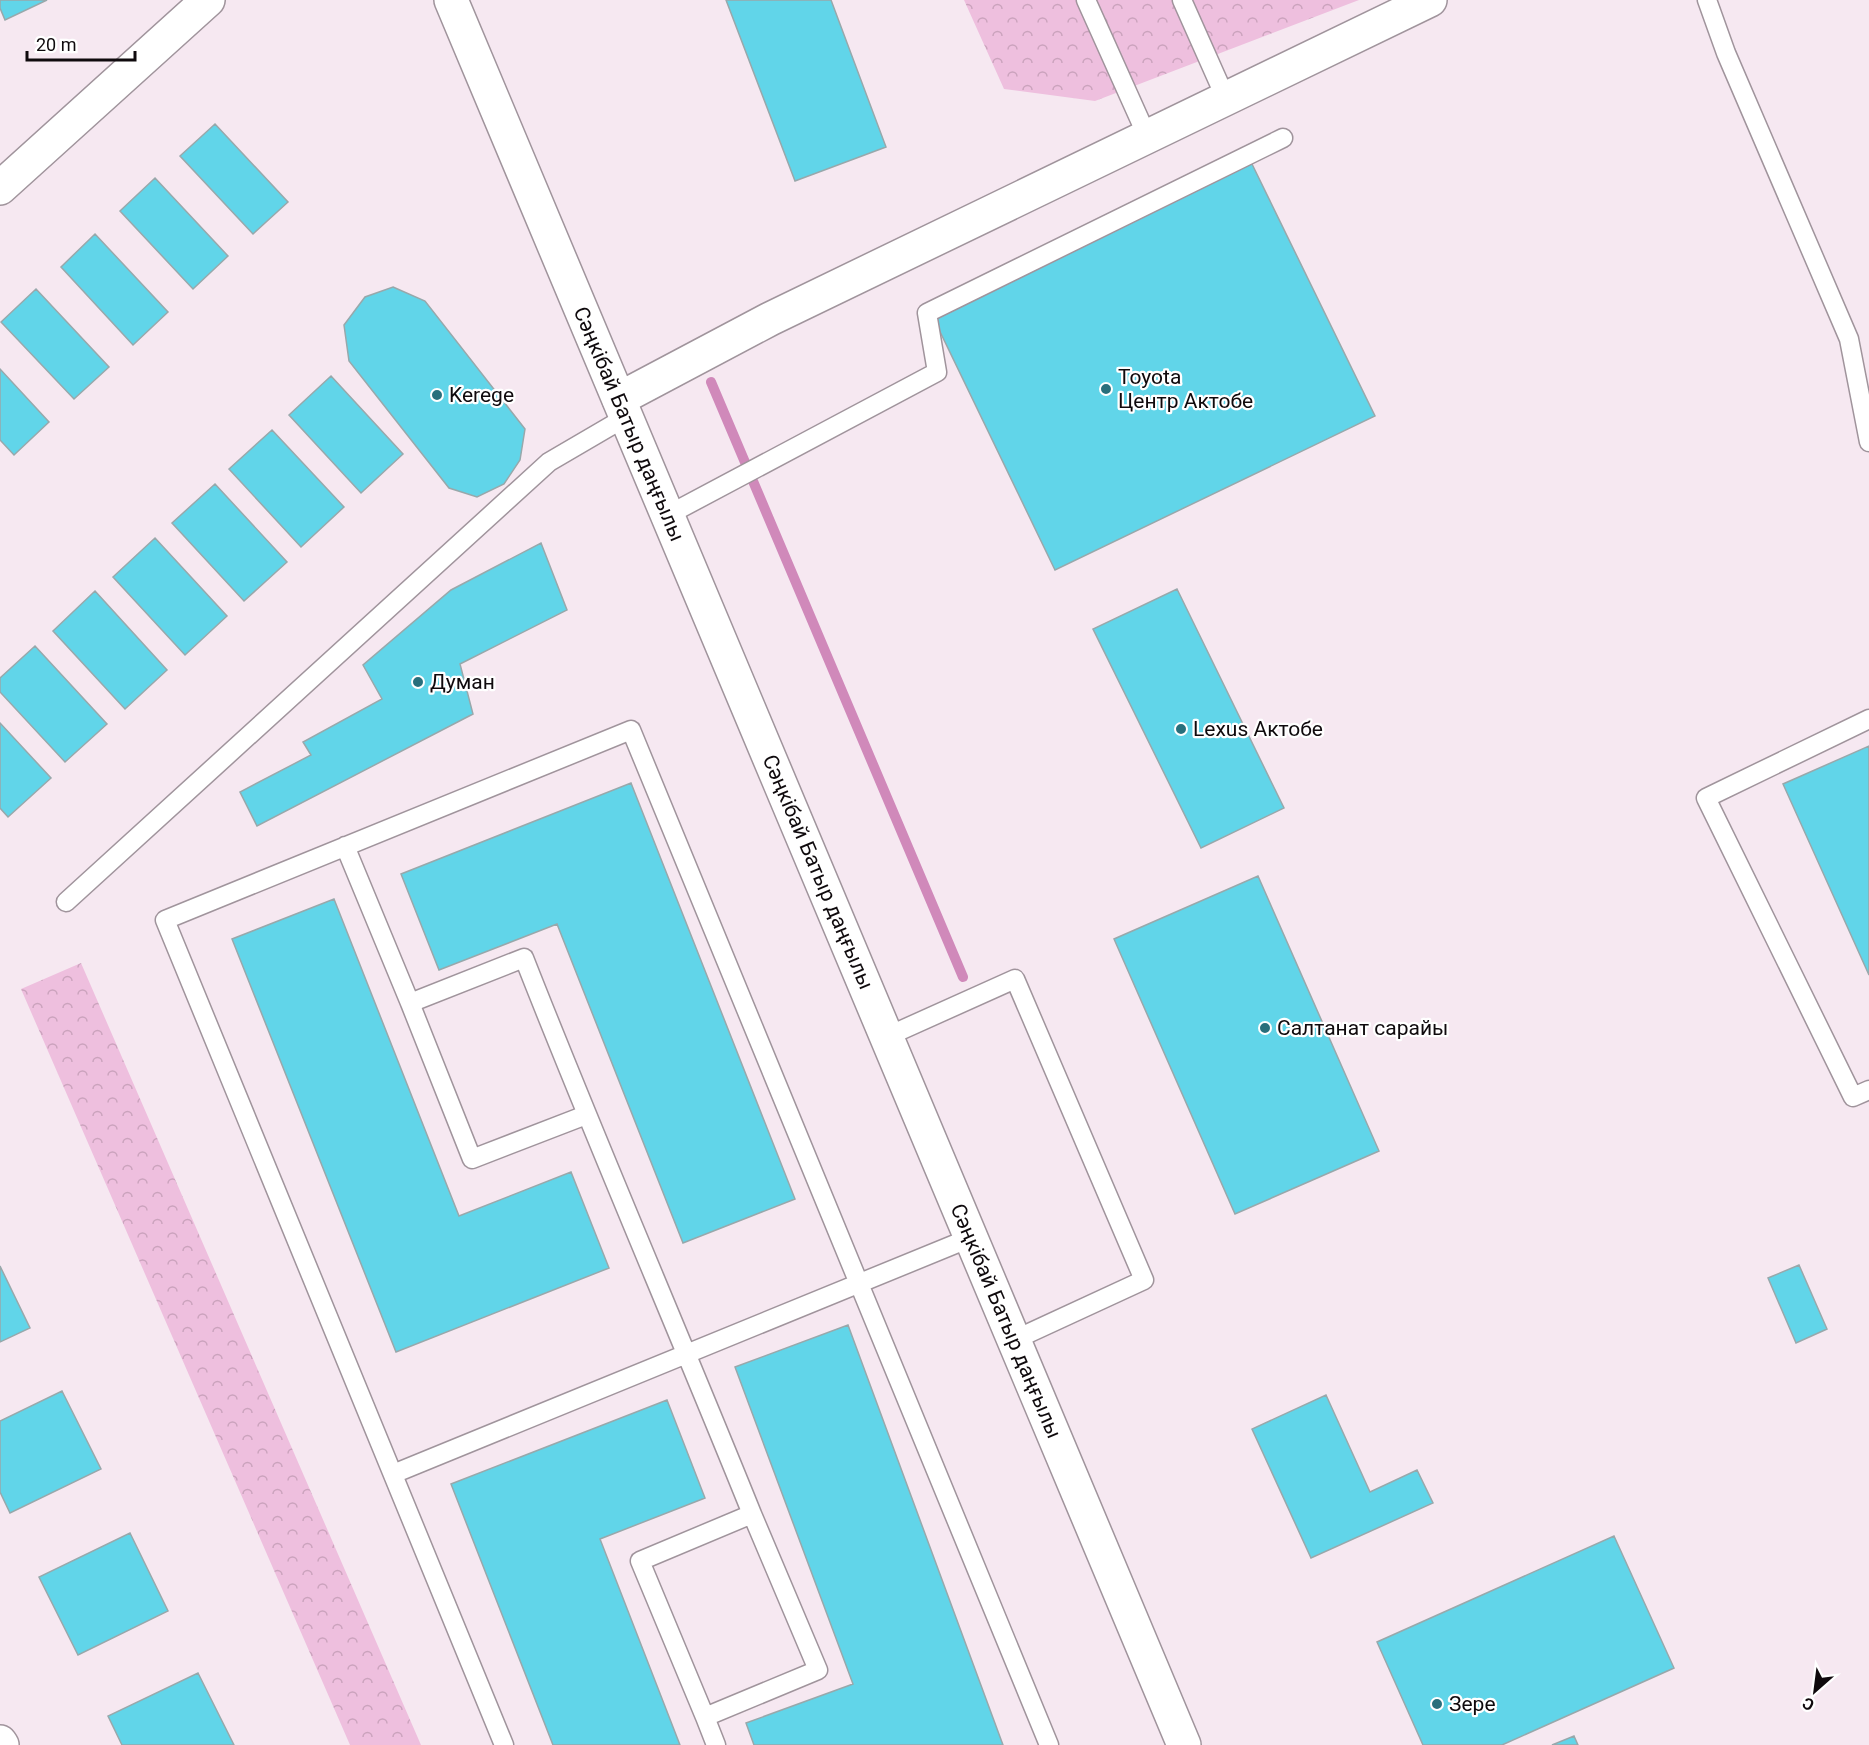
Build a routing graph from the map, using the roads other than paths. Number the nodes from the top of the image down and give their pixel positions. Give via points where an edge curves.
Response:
1 (207, 0) edge
2 (451, 0) edge
3 (1086, 0) edge
4 (1182, 0) edge
5 (1430, 0) edge
6 (1707, 0) edge
7 (1226, 99) junction
8 (1147, 136) junction
9 (1283, 138) dead end
10 (0, 188) edge
11 (622, 408) junction
12 (1869, 442) edge
13 (668, 515) junction
14 (1869, 719) edge
15 (345, 846) junction
16 (66, 902) dead end
17 (411, 1003) junction
18 (886, 1036) junction
19 (1869, 1090) edge
20 (586, 1115) junction
21 (970, 1238) junction
22 (859, 1283) junction
23 (1014, 1340) junction
24 (688, 1353) junction
25 (393, 1474) junction
26 (752, 1514) junction
27 (705, 1717) junction
28 (504, 1745) edge
29 (717, 1745) edge
30 (1049, 1745) edge
31 (1184, 1745) edge

1 - 10 main road
2 - 11 main road, Сәңкібай Батыр даңғылы
3 - 8 lane
4 - 7 lane
5 - 7 main road
6 - 12 lane via 1849,339
7 - 8 main road
8 - 11 main road via 770,319
9 - 13 lane via 927,313 937,372
11 - 13 main road, Сәңкібай Батыр даңғылы
11 - 16 lane via 549,462
13 - 18 main road, Сәңкібай Батыр даңғылы
14 - 19 lane via 1706,798 1853,1097
15 - 17 lane
15 - 22 lane via 631,730
15 - 25 lane via 165,920
17 - 20 lane via 472,1159
17 - 20 lane via 524,958
18 - 21 main road, Сәңкібай Батыр даңғылы
18 - 23 lane via 1014,979 1144,1280
20 - 24 lane
21 - 22 lane
21 - 23 main road, Сәңкібай Батыр даңғылы
22 - 24 lane
22 - 30 lane
23 - 31 main road, Сәңкібай Батыр даңғылы
24 - 25 lane
24 - 26 lane
25 - 28 lane
26 - 27 lane via 640,1561
26 - 27 lane via 818,1671
27 - 29 lane

